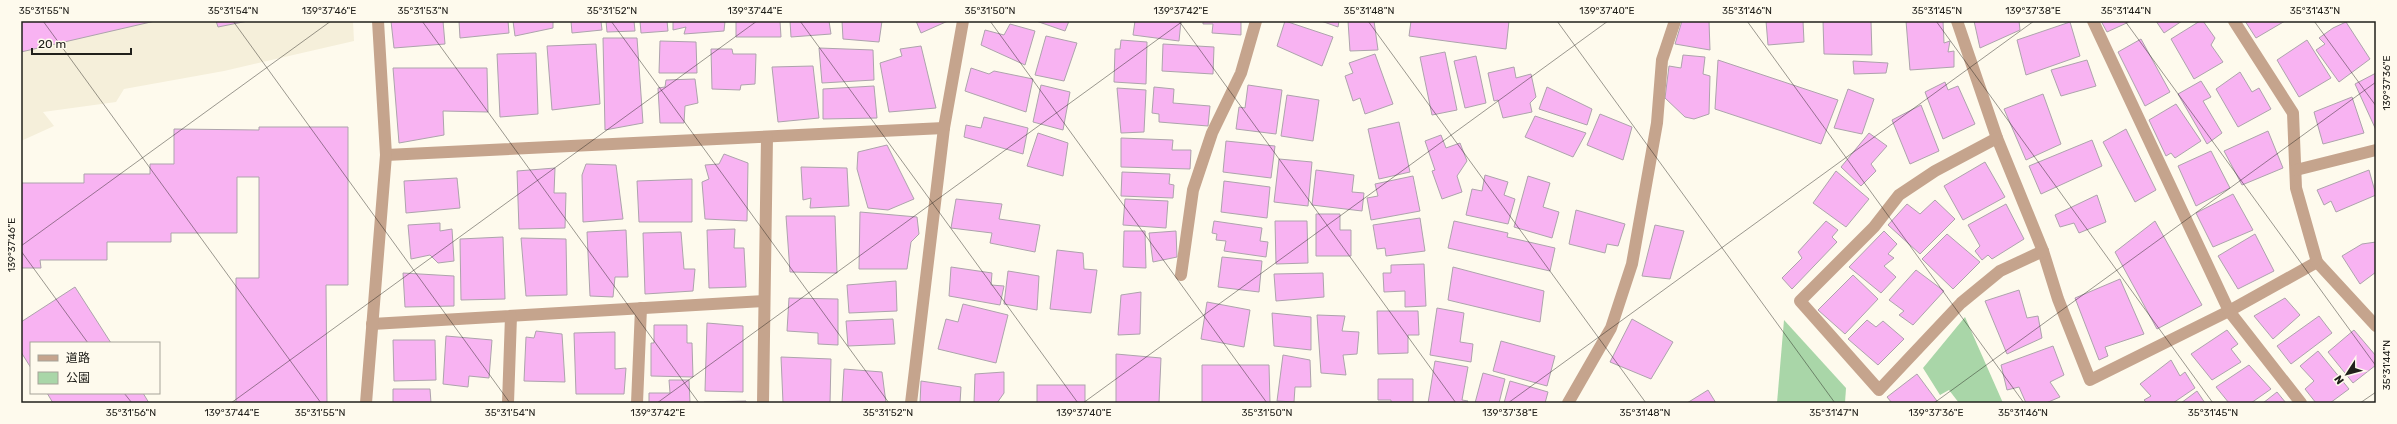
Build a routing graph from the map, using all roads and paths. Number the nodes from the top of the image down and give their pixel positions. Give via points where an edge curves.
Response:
1 (378, 21) edge
2 (963, 21) edge
3 (1256, 21) edge
4 (1675, 21) edge
5 (1957, 21) edge
6 (2093, 21) edge
7 (2234, 21) edge
8 (944, 128) junction
9 (767, 137) junction
10 (1997, 138) junction
11 (2376, 150) edge
12 (386, 156) junction
13 (2296, 170) junction
14 (2043, 251) junction
15 (2317, 262) junction
16 (1181, 275) dead end
17 (764, 301) junction
18 (641, 308) junction
19 (2230, 311) junction
20 (511, 316) junction
21 (372, 324) junction
22 (2376, 326) edge
23 (366, 403) edge
24 (508, 403) edge
25 (637, 403) edge
26 (763, 403) edge
27 (911, 403) edge
28 (1568, 403) edge
29 (2301, 403) edge

1 - 12 street
2 - 8 street
3 - 16 street via 1240,73 1212,133 1193,190
4 - 28 street via 1662,60 1657,123 1632,264 1611,328
5 - 10 street
6 - 19 street
7 - 13 street via 2293,113
8 - 9 street
8 - 27 street
9 - 12 street
9 - 17 street
10 - 14 street
10 - 14 street via 1935,171 1899,195 1874,227 1800,301 1879,390 1961,303 2000,271
11 - 13 street
12 - 21 street
13 - 15 street via 2296,188
14 - 19 street via 2058,299 2090,380
15 - 19 street
15 - 22 street
17 - 18 street
17 - 26 street
18 - 20 street
18 - 25 street
19 - 29 street
20 - 21 street
20 - 24 street
21 - 23 street

